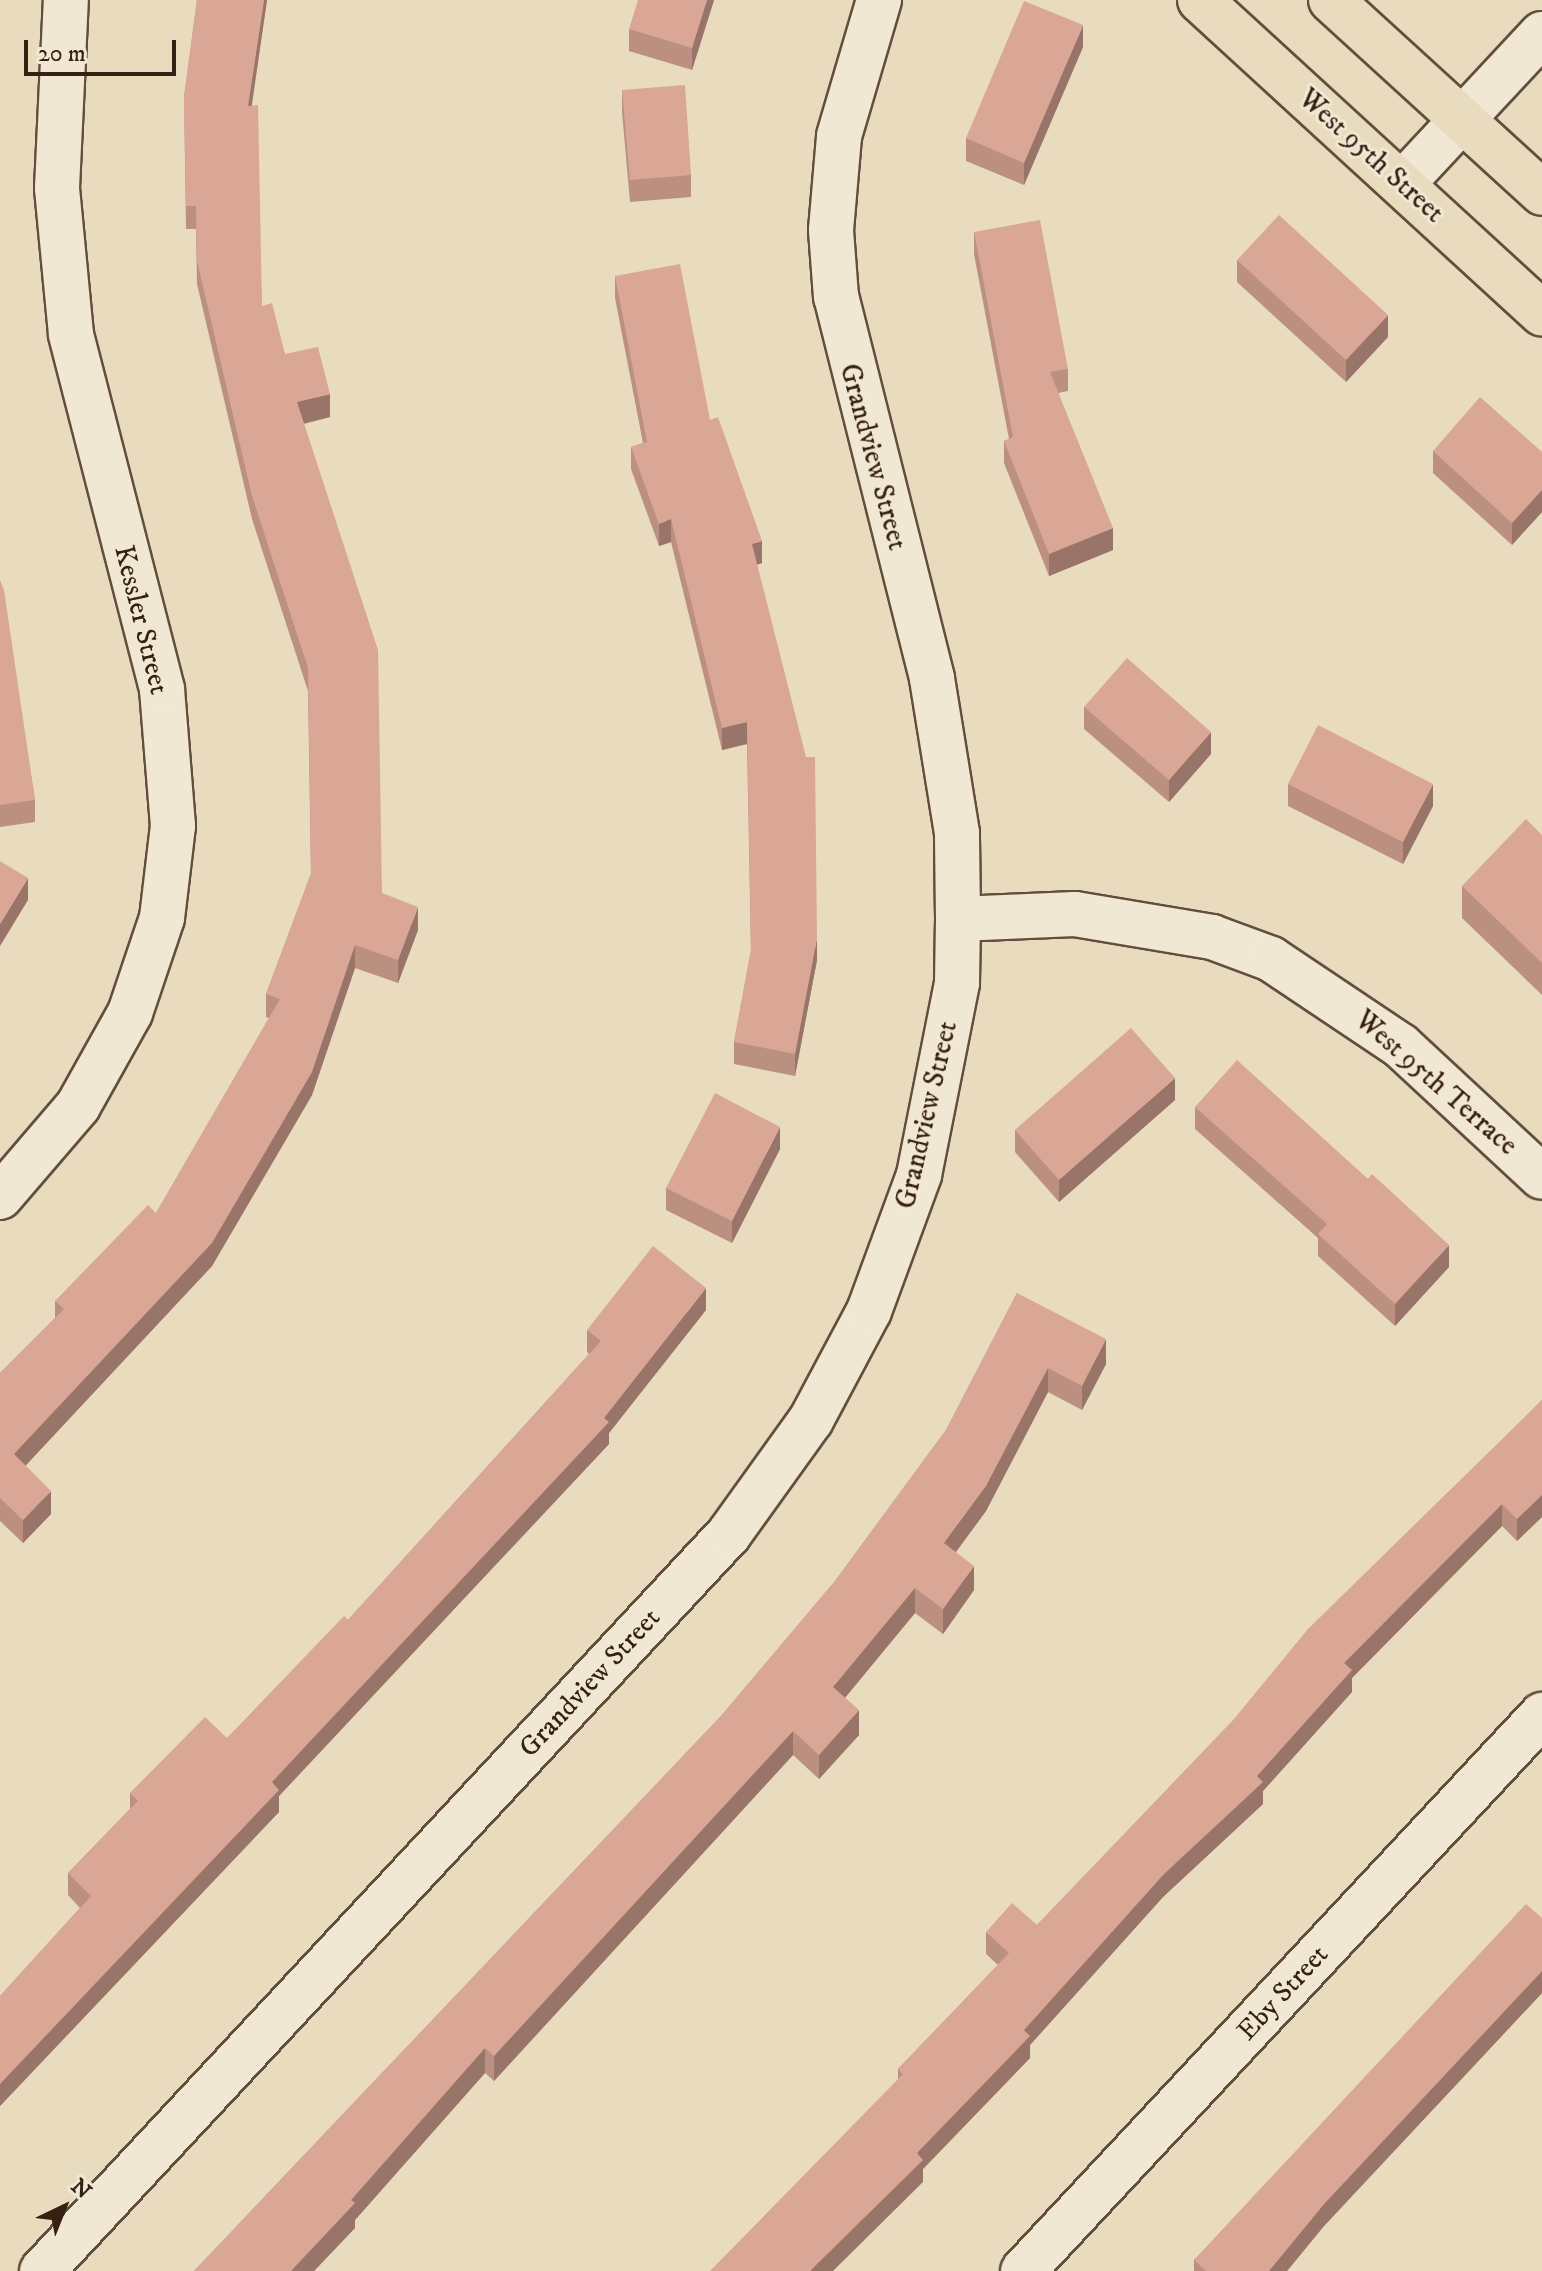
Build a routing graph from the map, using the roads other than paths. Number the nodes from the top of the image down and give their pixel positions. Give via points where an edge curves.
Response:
1 (66, 0) edge
2 (879, 0) edge
3 (1200, 0) edge
4 (1331, 0) edge
5 (1542, 34) edge
6 (1462, 120) junction
7 (1402, 184) junction
8 (1542, 193) edge
9 (1542, 313) edge
10 (958, 919) junction
11 (1542, 1177) edge
12 (0, 1197) edge
13 (1542, 1715) edge
14 (42, 2271) edge
15 (1023, 2271) edge

1 - 12 street, Kessler Street via 57,188 71,334 162,689 173,826 162,918 130,1013 78,1106
2 - 10 street, Grandview Street via 839,136 831,230 836,297 932,678 957,833
3 - 7 main road, West 95th Street
4 - 6 main road
5 - 6 street
6 - 7 street
6 - 8 main road
7 - 9 main road, West 95th Street
10 - 11 street, West 95th Terrace via 1075,914 1212,937 1271,959 1401,1046
10 - 14 street, Grandview Street via 957,983 919,1175 869,1311 811,1420 729,1534
13 - 15 street, Eby Street

